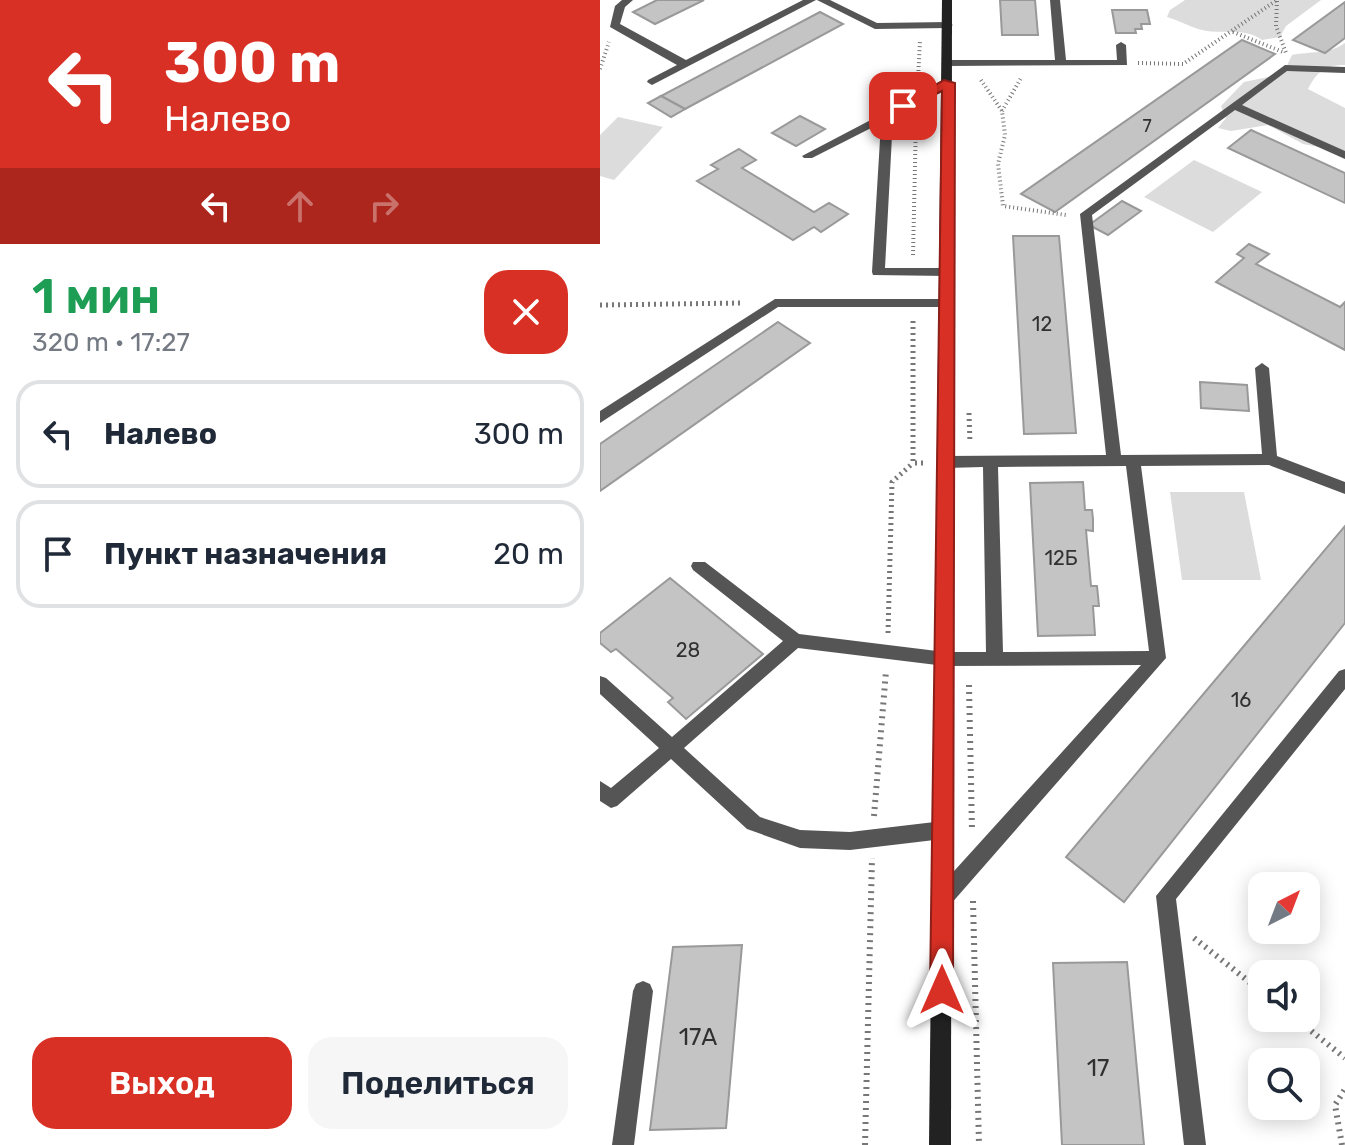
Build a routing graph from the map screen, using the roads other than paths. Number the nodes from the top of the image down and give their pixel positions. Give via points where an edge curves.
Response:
1 (628, 0) edge
2 (811, 0) edge
3 (822, 0) edge
4 (947, 0) edge
5 (1055, 0) edge
6 (948, 25) junction
7 (1121, 45) dead end
8 (948, 63) junction
9 (1061, 63) junction
10 (686, 65) junction
11 (1345, 70) edge
12 (652, 82) dead end
13 (949, 83) junction
14 (1234, 105) junction
15 (887, 114) junction
16 (1345, 155) edge
17 (808, 156) dead end
18 (947, 272) junction
19 (947, 303) junction
20 (1262, 368) dead end
21 (600, 418) edge
22 (1270, 459) junction
23 (1114, 461) junction
24 (1133, 461) junction
25 (946, 462) junction
26 (990, 462) junction
27 (1345, 488) edge
28 (699, 566) dead end
29 (795, 641) junction
30 (1158, 658) junction
31 (945, 659) junction
32 (995, 659) junction
33 (1345, 676) edge
34 (600, 683) edge
35 (672, 747) junction
36 (604, 799) edge
37 (943, 830) junction
38 (943, 898) junction
39 (643, 991) dead end
40 (623, 1145) edge
41 (940, 1145) edge
42 (1195, 1145) edge

1 - 10 lane via 620,6 614,25
2 - 10 lane
3 - 6 lane via 875,26
4 - 6 main road
5 - 9 lane
6 - 8 main road
7 - 9 lane via 1123,63
8 - 9 lane
8 - 13 main road
10 - 12 lane
11 - 14 lane via 1285,68
13 - 15 lane
13 - 18 main road
14 - 16 lane
14 - 23 lane via 1086,214
15 - 17 lane
15 - 18 lane via 878,272
18 - 19 main road
19 - 21 lane via 775,303
19 - 25 main road
20 - 22 lane
22 - 24 lane
22 - 27 lane
23 - 24 lane
23 - 26 lane
24 - 30 lane
25 - 26 lane
25 - 31 main road
26 - 32 lane
28 - 29 lane
29 - 31 lane
29 - 35 lane
30 - 32 lane
30 - 38 lane
31 - 32 lane
31 - 37 main road
33 - 42 lane via 1166,896
34 - 35 lane
35 - 36 lane
35 - 37 lane via 754,823 800,839 850,841
37 - 38 main road
38 - 41 main road
39 - 40 lane

